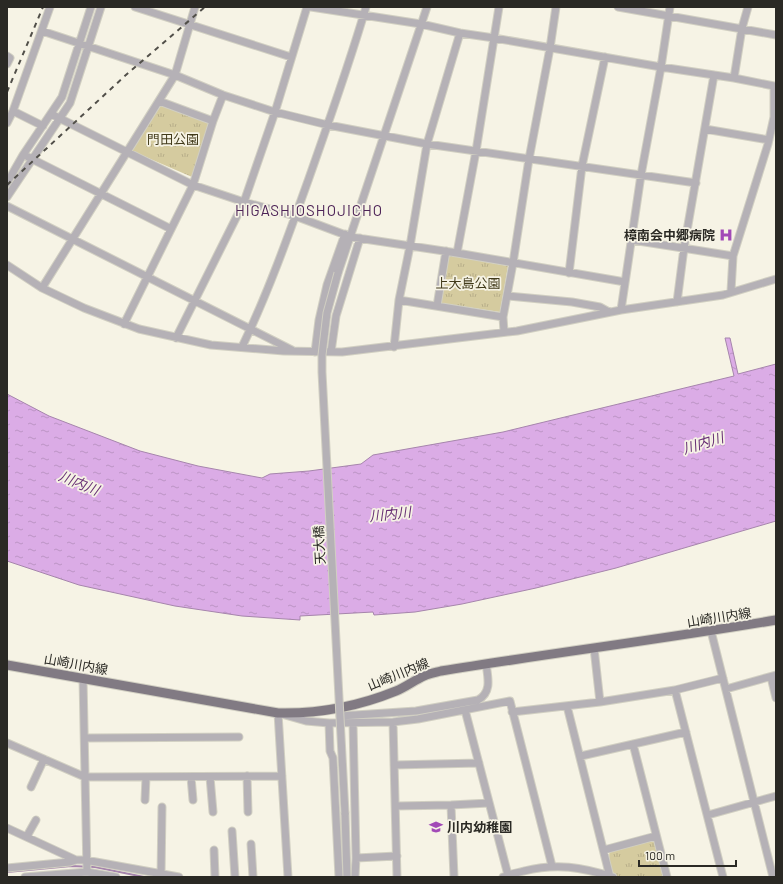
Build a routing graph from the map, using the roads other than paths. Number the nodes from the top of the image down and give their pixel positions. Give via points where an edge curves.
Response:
1 (50, 7) edge
2 (91, 7) edge
3 (101, 7) edge
4 (135, 7) edge
5 (195, 7) edge
6 (307, 7) edge
7 (311, 7) edge
8 (366, 7) edge
9 (427, 7) edge
10 (499, 7) edge
11 (556, 7) edge
12 (618, 7) edge
13 (670, 7) edge
14 (748, 7) edge
15 (668, 15) junction
16 (363, 16) junction
17 (189, 24) junction
18 (421, 24) junction
19 (742, 28) junction
20 (42, 31) junction
21 (460, 33) junction
22 (776, 35) edge
23 (494, 38) junction
24 (78, 43) junction
25 (89, 46) junction
26 (550, 48) junction
27 (7, 56) edge
28 (291, 57) junction
29 (605, 57) junction
30 (7, 64) edge
31 (661, 67) junction
32 (175, 75) junction
33 (714, 75) junction
34 (734, 78) junction
35 (223, 95) junction
36 (159, 101) junction
37 (14, 112) junction
38 (275, 112) junction
39 (51, 114) junction
40 (60, 118) junction
41 (775, 118) edge
42 (213, 121) junction
43 (7, 123) edge
44 (328, 125) junction
45 (43, 126) junction
46 (705, 130) junction
47 (385, 136) junction
48 (769, 140) junction
49 (427, 144) junction
50 (476, 151) junction
51 (127, 152) junction
52 (23, 155) junction
53 (32, 159) junction
54 (529, 159) junction
55 (582, 166) junction
56 (641, 175) junction
57 (7, 183) edge
58 (696, 184) junction
59 (193, 185) junction
60 (101, 194) junction
61 (7, 198) edge
62 (244, 202) junction
63 (7, 206) edge
64 (295, 216) junction
65 (171, 229) junction
66 (348, 236) junction
67 (360, 238) junction
68 (73, 239) junction
69 (632, 240) junction
70 (410, 246) junction
71 (684, 248) junction
72 (446, 251) junction
73 (457, 253) junction
74 (733, 256) junction
75 (513, 263) junction
76 (7, 265) edge
77 (569, 272) junction
78 (147, 277) junction
79 (776, 279) edge
80 (625, 282) junction
81 (42, 288) junction
82 (731, 291) junction
83 (507, 296) junction
84 (194, 300) junction
85 (399, 300) junction
86 (677, 302) junction
87 (436, 306) junction
88 (621, 310) junction
89 (608, 312) junction
90 (504, 317) junction
91 (124, 324) junction
92 (251, 329) junction
93 (504, 332) junction
94 (176, 338) junction
95 (394, 347) junction
96 (242, 348) junction
97 (294, 351) junction
98 (316, 352) junction
99 (332, 352) junction
100 (776, 620) edge
101 (711, 632) junction
102 (594, 648) junction
103 (486, 664) junction
104 (7, 665) edge
105 (773, 676) edge
106 (83, 678) junction
107 (723, 678) junction
108 (726, 689) junction
109 (675, 690) junction
110 (776, 698) edge
111 (600, 702) junction
112 (568, 706) junction
113 (465, 710) junction
114 (512, 712) junction
115 (278, 713) junction
116 (340, 716) junction
117 (393, 722) junction
118 (329, 723) junction
119 (352, 723) junction
120 (686, 732) junction
121 (239, 737) dead end
122 (85, 738) junction
123 (7, 743) edge
124 (633, 744) junction
125 (581, 756) junction
126 (44, 759) junction
127 (479, 763) junction
128 (394, 765) junction
129 (210, 776) junction
130 (247, 776) junction
131 (282, 776) junction
132 (85, 777) junction
133 (146, 777) junction
134 (191, 777) junction
135 (31, 787) dead end
136 (776, 796) edge
137 (145, 800) dead end
138 (193, 800) dead end
139 (489, 803) junction
140 (755, 803) junction
141 (451, 805) junction
142 (396, 806) junction
143 (162, 807) dead end
144 (213, 812) dead end
145 (248, 812) dead end
146 (708, 816) junction
147 (36, 820) dead end
148 (7, 828) edge
149 (232, 831) dead end
150 (27, 836) junction
151 (656, 836) junction
152 (251, 844) dead end
153 (214, 850) dead end
154 (604, 850) junction
155 (397, 856) junction
156 (356, 858) junction
157 (76, 860) junction
158 (86, 861) junction
159 (552, 866) junction
160 (7, 868) edge
161 (87, 872) junction
162 (162, 875) edge
163 (505, 876) edge
164 (26, 877) edge
165 (116, 877) edge
166 (179, 877) edge
167 (215, 877) edge
168 (235, 877) edge
169 (253, 877) edge
170 (288, 877) edge
171 (339, 877) edge
172 (347, 877) edge
173 (355, 877) edge
174 (398, 877) edge
175 (454, 877) edge
176 (611, 877) edge
177 (667, 877) edge
178 (723, 877) edge
179 (773, 877) edge

1 - 20 street
2 - 24 street
3 - 25 street
4 - 17 street
5 - 17 street
6 - 28 street
7 - 16 street
8 - 16 street
9 - 18 street
10 - 23 street
11 - 26 street
12 - 15 street
13 - 15 street
14 - 19 street
15 - 19 street
15 - 31 street
16 - 18 street
16 - 44 street
17 - 28 street
17 - 32 street
18 - 21 street
18 - 47 street
19 - 22 street
19 - 34 street
20 - 24 street
20 - 37 street
21 - 23 street
21 - 49 street
23 - 26 street
23 - 50 street
24 - 25 street
24 - 39 street via 62,97
25 - 32 street
25 - 40 street via 70,102
26 - 29 street
26 - 54 street
27 - 30 street via 10,58
28 - 38 street
29 - 31 street
29 - 55 street
31 - 33 street
31 - 56 street
32 - 35 street
32 - 36 street
33 - 34 street
33 - 46 street
34 - 41 street via 774,86
35 - 38 street
35 - 42 street
36 - 42 street
36 - 51 street
37 - 43 street
37 - 45 street
38 - 44 street
38 - 62 street
39 - 40 street
39 - 45 street
40 - 51 street
40 - 53 street
41 - 48 street
42 - 59 street
44 - 47 street
44 - 64 street
45 - 52 street
46 - 48 street
46 - 58 street
47 - 49 street
47 - 66 street
48 - 74 street
49 - 50 street
49 - 70 street
50 - 54 street
50 - 73 street
51 - 59 street
51 - 60 street
52 - 53 street
52 - 57 street
53 - 60 street
53 - 61 street
54 - 55 street
54 - 75 street
55 - 56 street
55 - 77 street
56 - 58 street
56 - 69 street
58 - 71 street
59 - 62 street
59 - 65 street
60 - 65 street
60 - 68 street
62 - 64 street
62 - 84 street
63 - 68 street
64 - 66 street
64 - 92 street
65 - 78 street
66 - 67 street
66 - 98 street via 327,286 319,320
66 - 116 street, 天大橋, bridge via 327,313 322,355
67 - 70 street
67 - 99 street via 336,316
68 - 78 street
68 - 81 street
69 - 71 street
69 - 80 street
70 - 72 street
70 - 85 street
71 - 74 street
71 - 86 street
72 - 73 street
72 - 87 street
73 - 75 street
74 - 82 street
75 - 77 street
75 - 83 street
76 - 81 street
77 - 80 street
78 - 84 street
78 - 91 street
79 - 82 street
80 - 88 street
81 - 91 street
82 - 86 street
83 - 89 street via 572,302 600,307
83 - 90 street
84 - 92 street
84 - 94 street
85 - 87 street
85 - 95 street
86 - 88 street
87 - 90 street
88 - 89 street
89 - 93 street
90 - 93 street
91 - 94 street
92 - 96 street
92 - 97 street
93 - 95 street
94 - 96 street
95 - 99 street
96 - 97 street
97 - 98 street
98 - 99 street
100 - 101 main road, 山崎川内線
101 - 102 main road, 山崎川内線
101 - 107 street
102 - 103 main road, 山崎川内線
102 - 111 street
103 - 115 main road, 山崎川内線 via 432,673 397,691 319,712
103 - 116 street via 489,685 482,698 416,711
104 - 106 main road, 山崎川内線
105 - 108 street
105 - 110 street
106 - 115 main road, 山崎川内線
106 - 122 street
107 - 108 street
107 - 109 street
108 - 140 street
109 - 111 street
109 - 120 street
111 - 112 street
112 - 114 street
112 - 125 street
113 - 114 street via 510,700
113 - 117 street
113 - 127 street
114 - 159 street
115 - 118 street via 306,721
115 - 131 street
116 - 172 street, 天大橋, bridge
117 - 119 street
117 - 128 street
118 - 119 street
118 - 171 street
119 - 156 street
120 - 124 street
120 - 146 street
121 - 122 street
122 - 132 street
123 - 126 street
124 - 125 street
124 - 151 street
125 - 154 street
126 - 132 street
126 - 135 street
127 - 128 street
127 - 139 street
128 - 142 street
129 - 130 street
129 - 134 street
129 - 144 street
130 - 131 street
130 - 145 street
131 - 170 street
132 - 133 street
132 - 158 street
133 - 134 street
133 - 137 street
134 - 138 street
136 - 140 street
139 - 141 street
139 - 163 street
140 - 146 street
140 - 179 street
141 - 142 street
141 - 175 street
142 - 155 street
143 - 162 street
146 - 178 street
147 - 150 street
148 - 150 street
149 - 168 street
150 - 157 street
151 - 154 street
151 - 177 street
152 - 169 street
153 - 167 street
154 - 176 street
155 - 156 street
155 - 174 street
156 - 173 street
157 - 158 street
157 - 160 street
158 - 161 street
158 - 162 street
159 - 163 street
159 - 176 street via 582,868
161 - 164 street
161 - 165 street
162 - 166 street

